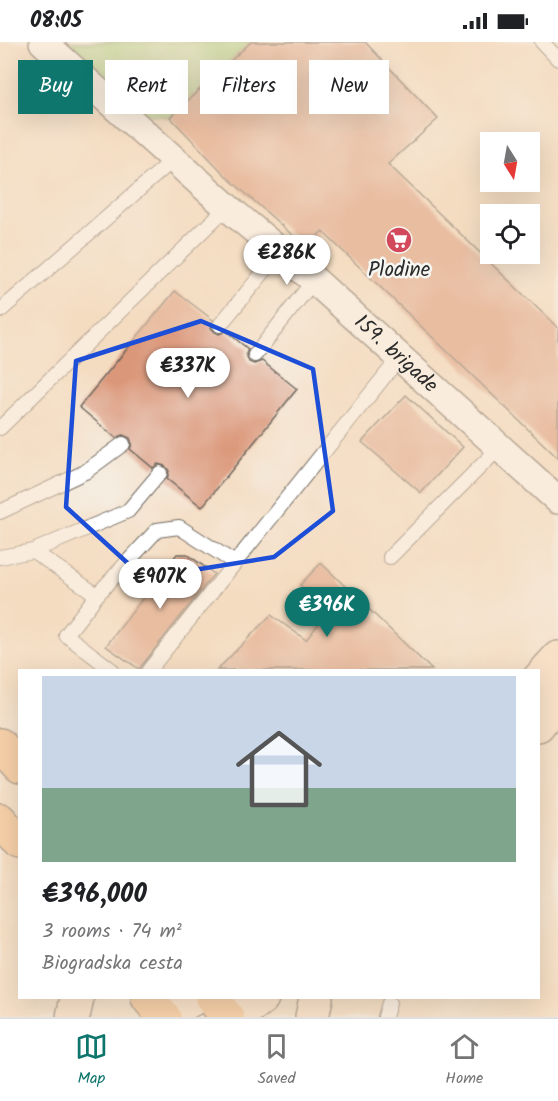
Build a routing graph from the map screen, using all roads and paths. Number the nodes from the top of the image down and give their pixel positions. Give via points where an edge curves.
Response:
1 (43, 42) edge
2 (542, 42) edge
3 (558, 59) edge
4 (174, 159) junction
5 (227, 207) junction
6 (281, 251) junction
7 (314, 280) junction
8 (0, 311) edge
9 (220, 326) dead end
10 (255, 355) dead end
11 (400, 357) junction
12 (0, 428) edge
13 (123, 444) dead end
14 (499, 448) junction
15 (160, 473) dead end
16 (558, 500) edge
17 (0, 512) edge
18 (33, 551) junction
19 (390, 556) dead end
20 (0, 557) edge
21 (235, 563) junction
22 (97, 595) junction
23 (558, 658) edge
24 (111, 669) edge
25 (150, 669) edge
26 (540, 678) edge
27 (558, 699) edge
28 (540, 722) edge
29 (0, 745) edge
30 (18, 765) edge
31 (0, 820) edge
32 (18, 841) edge
33 (77, 999) edge
34 (192, 999) edge
35 (213, 999) edge
36 (261, 999) edge
37 (316, 999) edge
38 (389, 1002) dead end
39 (159, 1012) edge
40 (73, 1017) edge
41 (227, 1017) edge
42 (236, 1017) edge
43 (312, 1017) edge
44 (384, 1017) edge

1 - 4 street, 159. brigade
2 - 3 lane
4 - 5 street, 159. brigade
4 - 8 lane
5 - 6 street, 159. brigade
5 - 12 lane
6 - 7 street, 159. brigade
6 - 9 lane
7 - 10 lane
7 - 11 street, 159. brigade
11 - 14 street, 159. brigade
11 - 21 lane
13 - 17 lane via 85,472
14 - 16 street, 159. brigade
14 - 19 lane
15 - 18 lane via 128,511
18 - 20 lane
18 - 22 lane
21 - 22 lane via 179,527 158,530
21 - 25 lane
22 - 24 lane via 66,634
23 - 26 main road
27 - 28 main road
29 - 30 main road
31 - 32 main road
33 - 40 main road
34 - 39 main road
35 - 41 main road
36 - 42 main road
37 - 43 main road
38 - 44 lane

